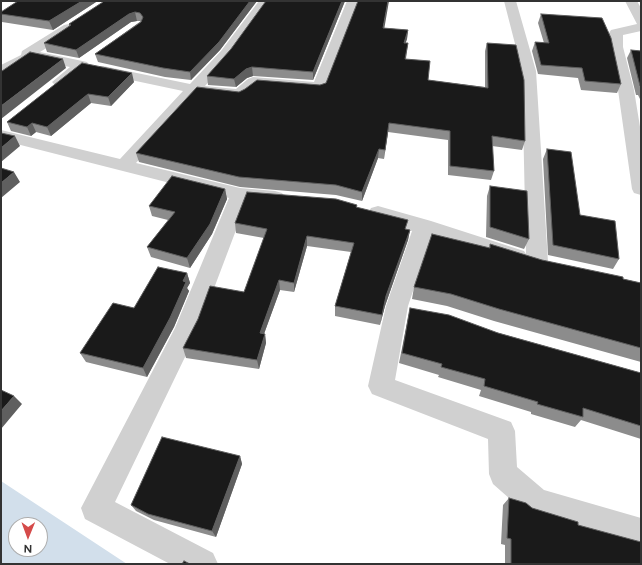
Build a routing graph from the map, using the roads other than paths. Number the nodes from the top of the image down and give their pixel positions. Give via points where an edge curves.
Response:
1 (265, 1) edge
2 (353, 1) edge
3 (510, 1) edge
4 (78, 22) edge
5 (641, 27) edge
6 (32, 55) junction
7 (94, 57) dead end
8 (82, 66) junction
9 (1, 70) edge
10 (192, 88) junction
11 (51, 90) edge
12 (3, 129) edge
13 (124, 165) junction
14 (641, 190) edge
15 (240, 194) junction
16 (292, 198) edge
17 (358, 208) edge
18 (424, 226) junction
19 (641, 533) edge
20 (202, 564) edge

1 - 10 street via 226,54
2 - 10 street via 320,87 253,82 240,94
3 - 18 street via 529,71 545,263
4 - 6 street via 27,54
5 - 14 street via 616,33 616,47 626,90
6 - 8 street
6 - 9 street
7 - 8 street
8 - 10 street
8 - 11 street
10 - 13 street
12 - 13 street
13 - 15 street
15 - 16 street
15 - 20 street via 187,328 96,508
17 - 18 street
18 - 19 street via 408,309 381,386 501,431 504,474 536,503

